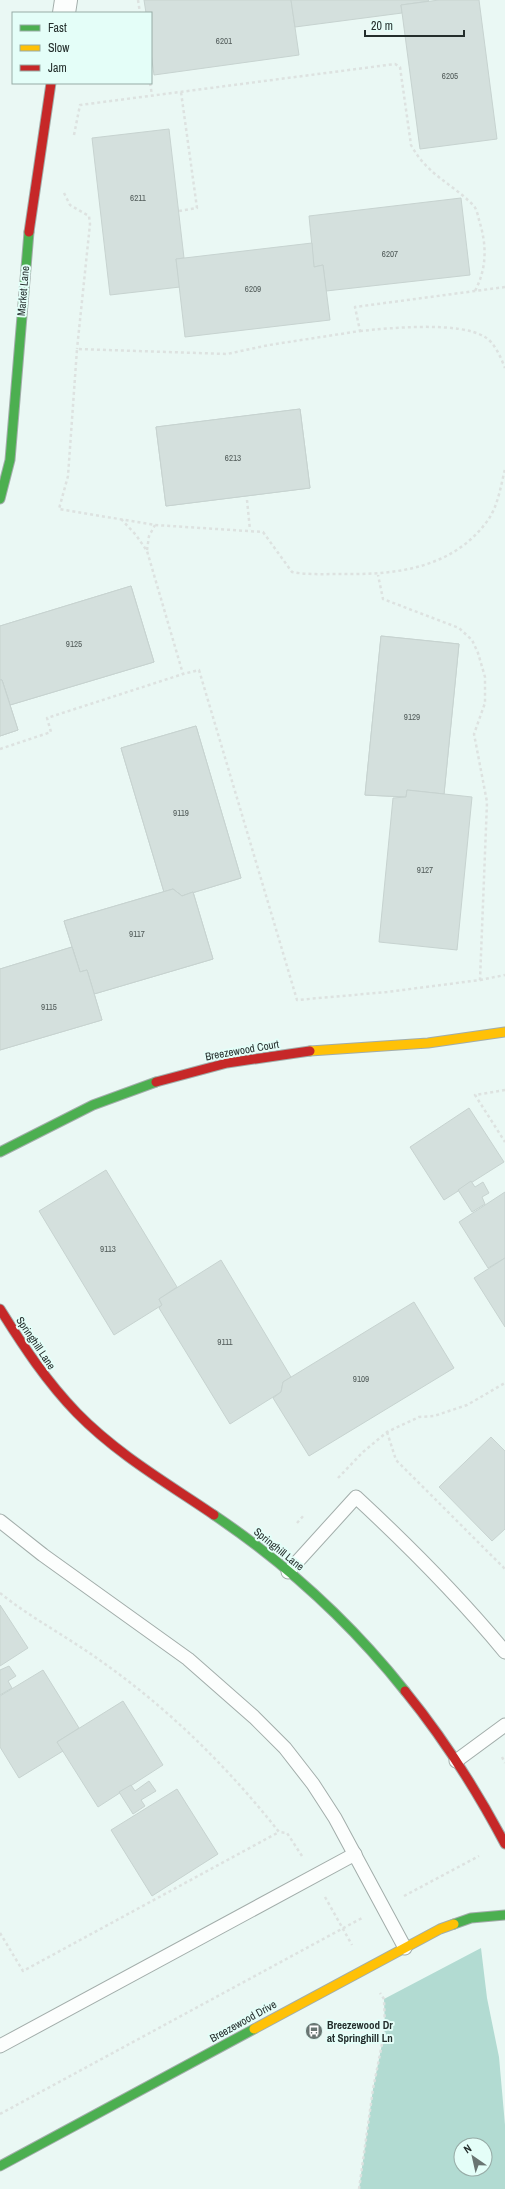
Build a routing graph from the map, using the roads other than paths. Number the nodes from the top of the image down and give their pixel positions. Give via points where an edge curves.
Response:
1 (66, 0) edge
2 (64, 12) edge
3 (51, 84) edge
4 (0, 499) edge
5 (505, 1032) edge
6 (0, 1152) edge
7 (0, 1310) edge
8 (0, 1521) edge
9 (288, 1572) junction
10 (505, 1652) edge
11 (505, 1725) edge
12 (456, 1761) junction
13 (505, 1843) edge
14 (355, 1854) junction
15 (505, 1915) edge
16 (405, 1948) junction
17 (0, 2046) edge
18 (0, 2166) edge

1 - 2 street
3 - 4 street, Market Lane via 30,215 10,460
5 - 6 street, Breezewood Court via 433,1043 260,1057 200,1070 98,1103
7 - 9 street, Springhill Lane via 48,1381 92,1427 130,1457 231,1526
8 - 14 lane via 188,1659 254,1717 285,1748 313,1784
9 - 10 lane via 356,1497 408,1544 463,1601
9 - 12 street, Springhill Lane via 326,1605 372,1653 403,1689
11 - 12 lane
12 - 13 street, Springhill Lane
14 - 16 lane
14 - 17 lane
15 - 16 street, Breezewood Drive via 471,1918
16 - 18 street, Breezewood Drive

